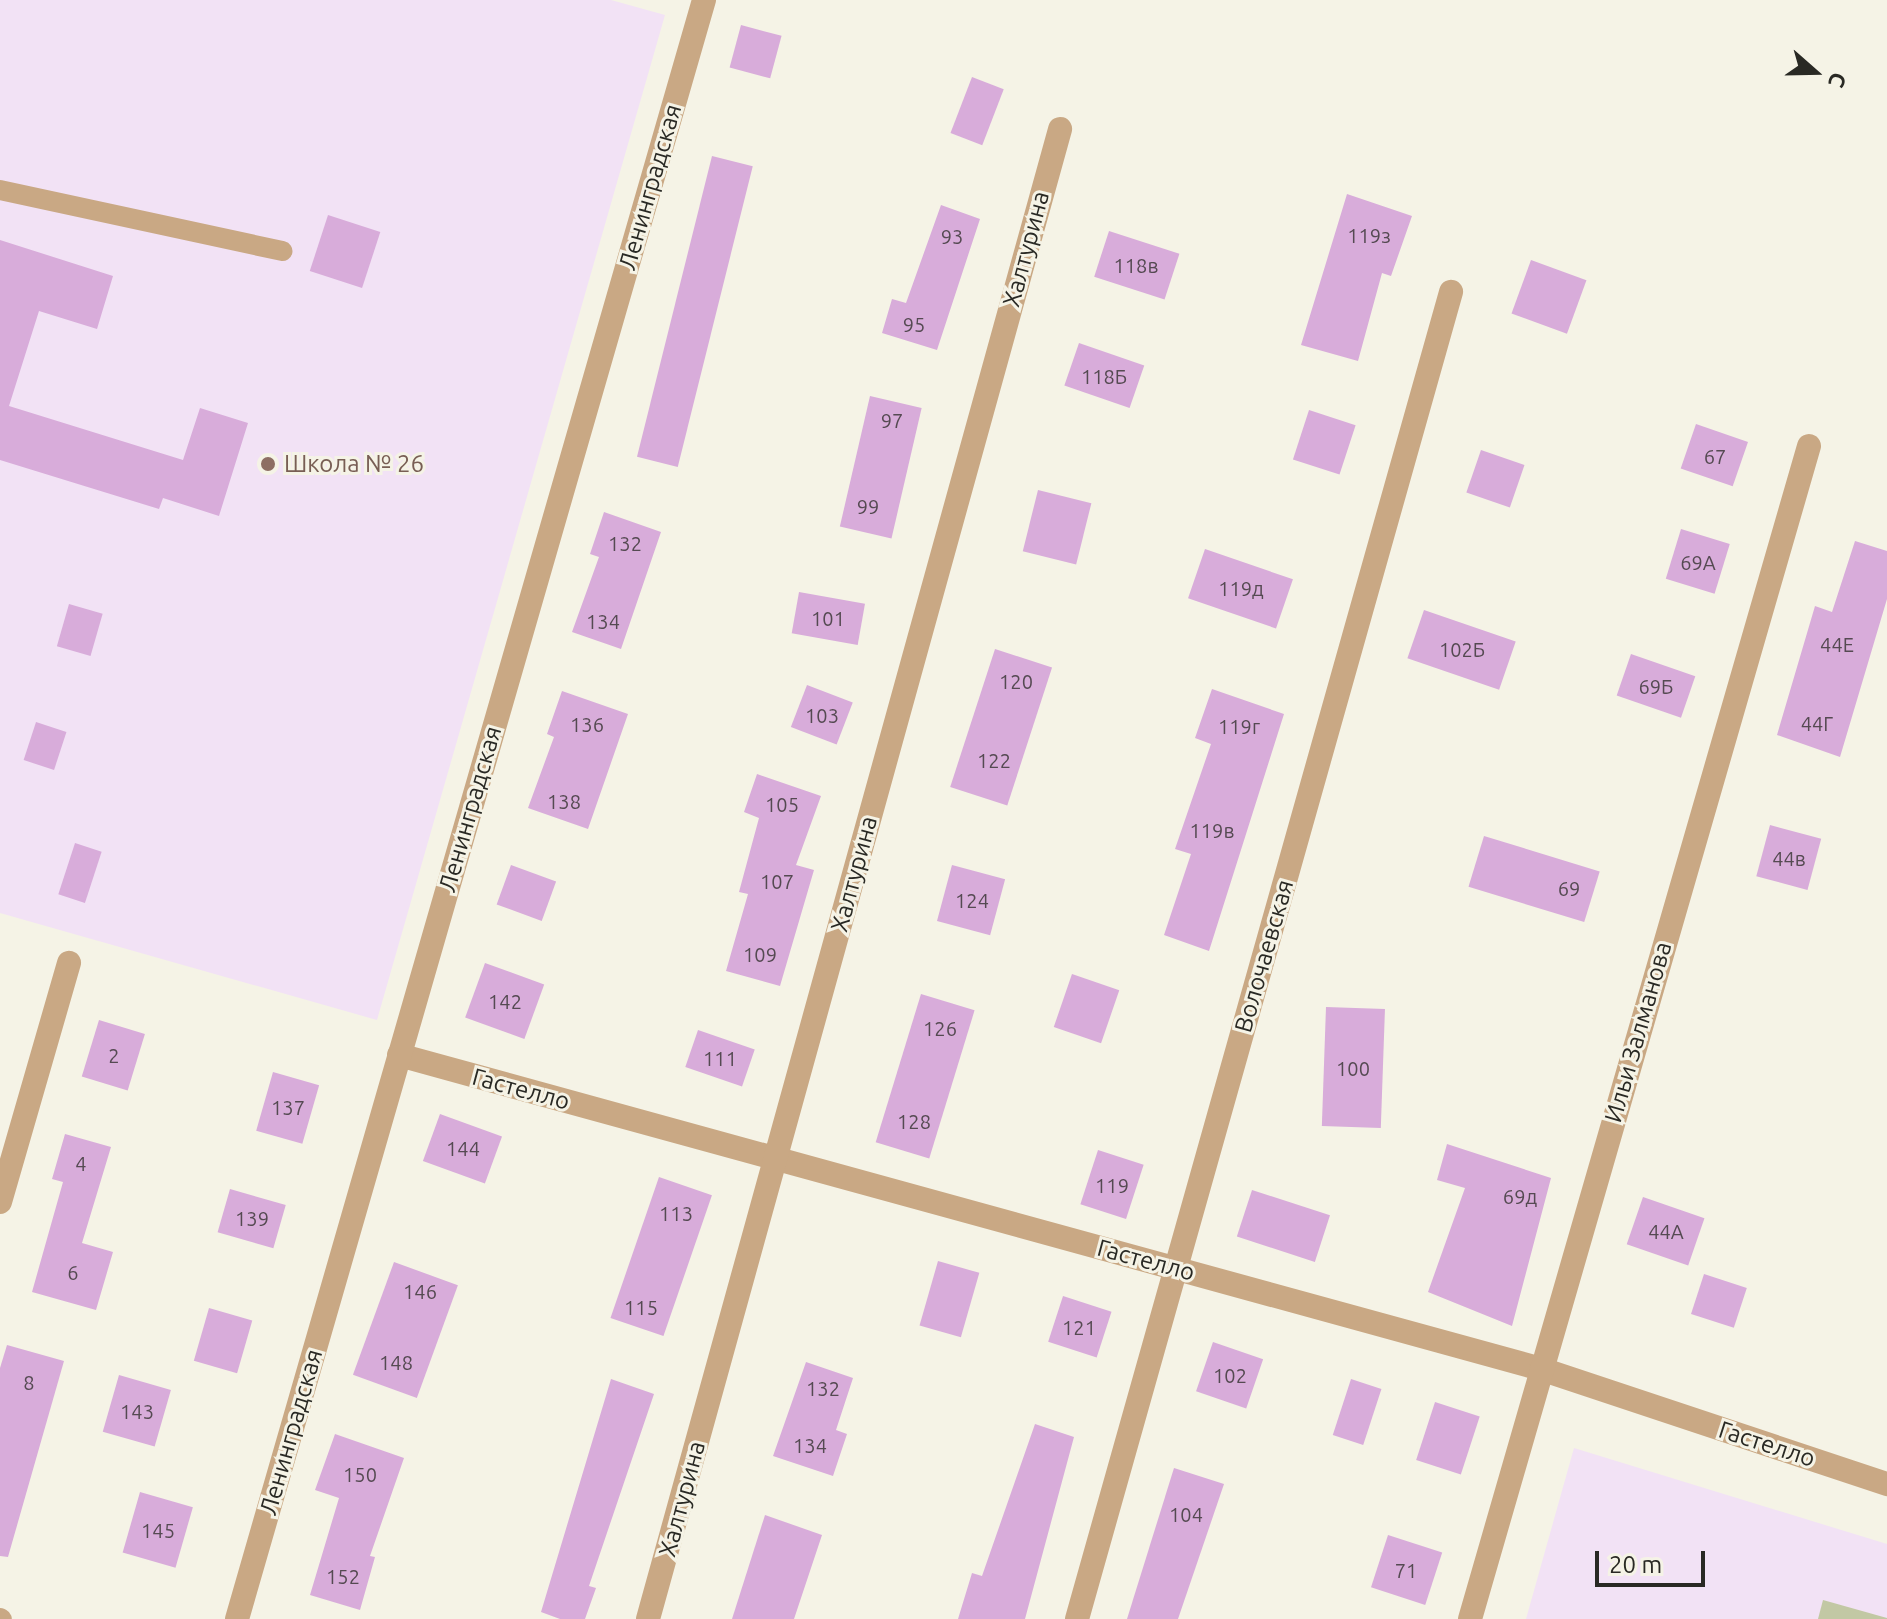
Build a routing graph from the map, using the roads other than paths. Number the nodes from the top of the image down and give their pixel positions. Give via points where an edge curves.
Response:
1 (704, 0) edge
2 (1060, 129) dead end
3 (0, 190) edge
4 (283, 251) dead end
5 (1451, 292) dead end
6 (1809, 446) dead end
7 (69, 963) dead end
8 (399, 1055) junction
9 (776, 1158) junction
10 (0, 1202) edge
11 (1176, 1269) junction
12 (1541, 1369) junction
13 (1887, 1484) edge
14 (237, 1619) edge
15 (648, 1619) edge
16 (1077, 1619) edge
17 (1470, 1619) edge

1 - 8 street, Ленинградская
2 - 9 street, Халтурина
3 - 4 lane
5 - 11 street, Волочаевская
6 - 12 street, Ильи Залманова
7 - 10 street
8 - 9 street, Гастелло
8 - 14 street, Ленинградская
9 - 11 street, Гастелло
9 - 15 street, Халтурина
11 - 12 street, Гастелло
11 - 16 street, Волочаевская
12 - 13 street, Гастелло
12 - 17 street, Ильи Залманова

